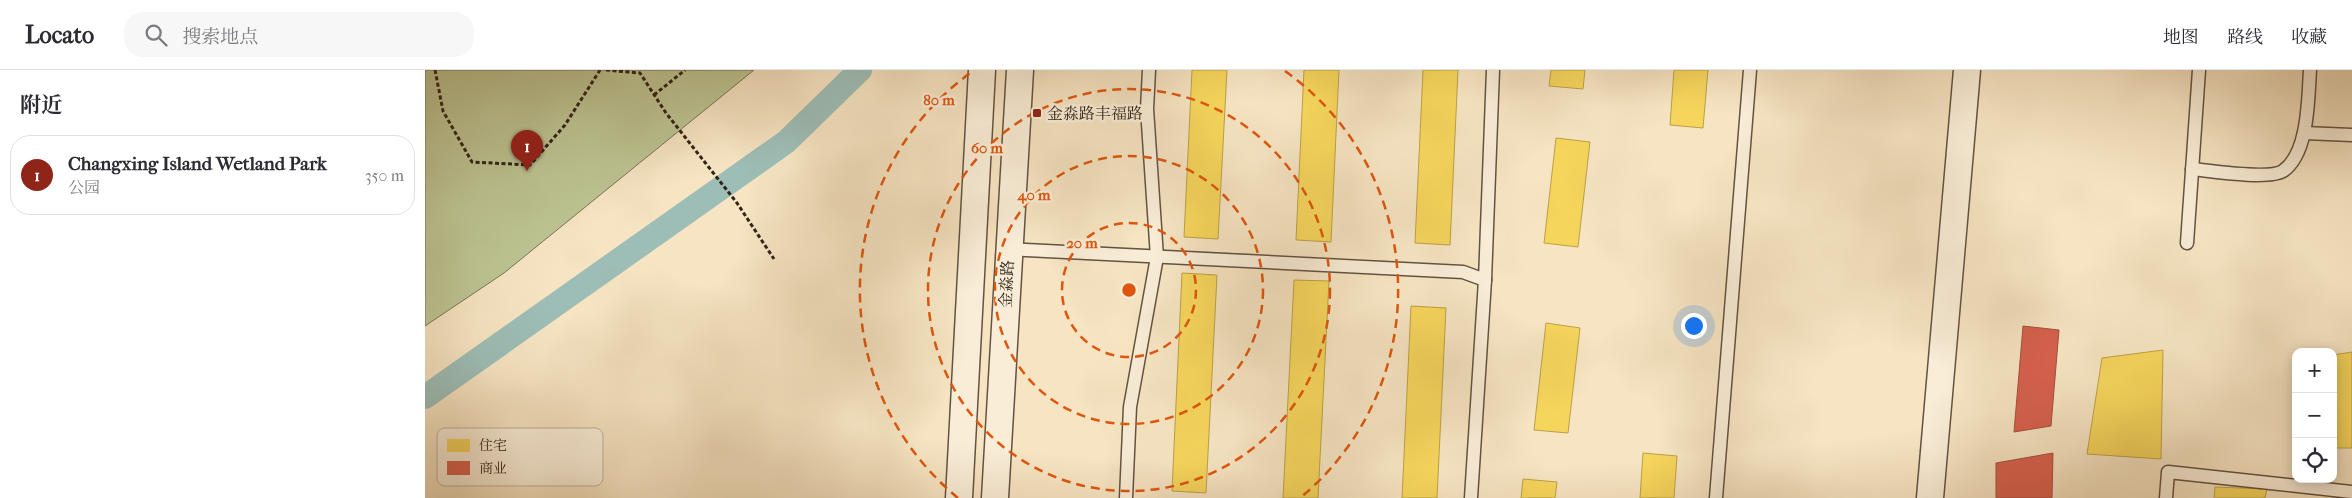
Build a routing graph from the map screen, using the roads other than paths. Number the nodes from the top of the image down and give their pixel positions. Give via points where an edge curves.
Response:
1 (981, 70) edge
2 (1020, 70) edge
3 (1149, 70) edge
4 (1493, 70) edge
5 (1750, 70) edge
6 (1967, 70) edge
7 (2199, 70) edge
8 (2310, 70) edge
9 (2305, 133) junction
10 (2352, 135) edge
11 (2192, 170) junction
12 (2187, 243) dead end
13 (1008, 249) junction
14 (1157, 257) junction
15 (1485, 280) junction
16 (2352, 492) edge
17 (959, 498) edge
18 (995, 498) edge
19 (1126, 498) edge
20 (1471, 498) edge
21 (1716, 498) edge
22 (1930, 498) edge
23 (2166, 498) edge

1 - 17 street
2 - 13 street, 金淼路
3 - 14 lane via 1147,109
4 - 15 lane
5 - 21 lane
6 - 22 street
7 - 11 lane
8 - 9 lane
9 - 10 lane
9 - 11 lane via 2299,150 2283,171 2263,175
11 - 12 lane
13 - 14 lane
13 - 18 street, 金淼路
14 - 15 lane via 1463,272
14 - 19 lane via 1130,407
15 - 20 lane
16 - 23 lane via 2169,472

